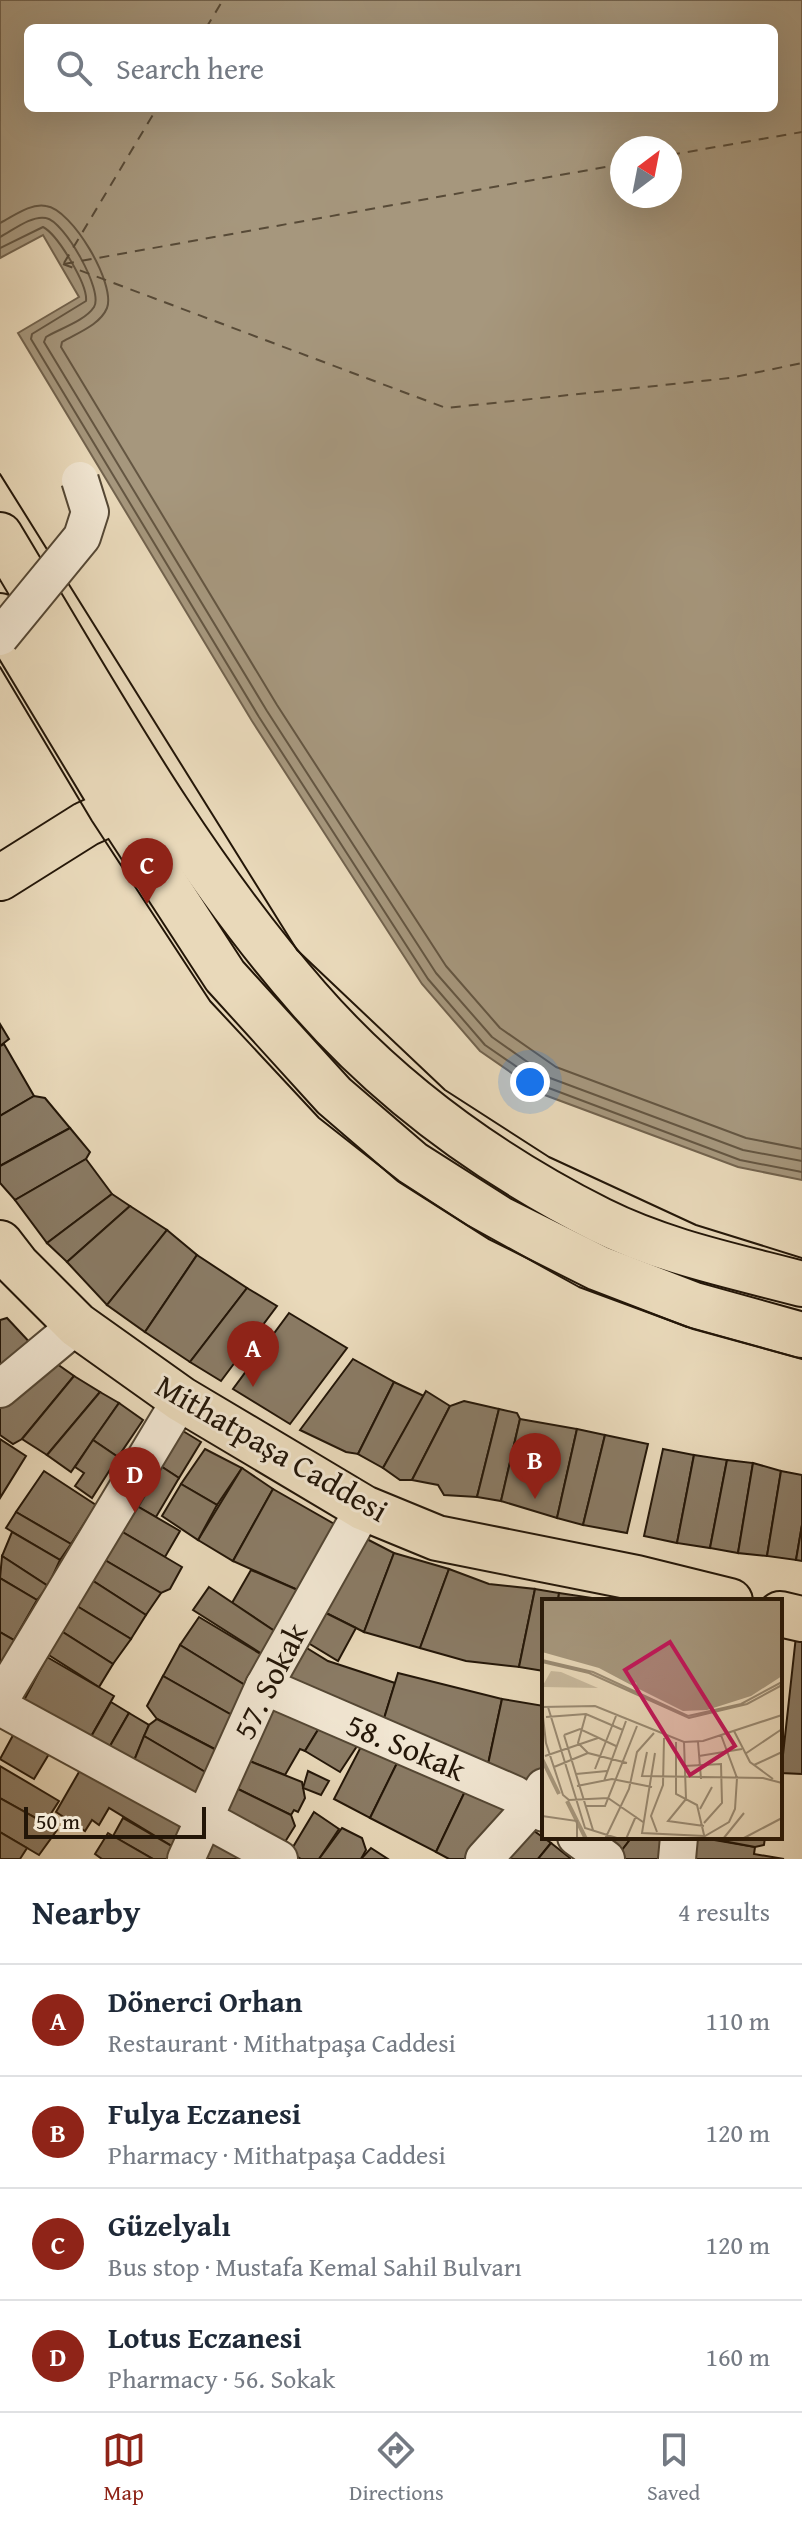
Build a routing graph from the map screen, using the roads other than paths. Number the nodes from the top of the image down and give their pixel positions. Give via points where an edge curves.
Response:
1 (80, 480) dead end
2 (0, 535) edge
3 (0, 616) edge
4 (0, 637) edge
5 (117, 810) junction
6 (0, 878) edge
7 (0, 1243) edge
8 (802, 1284) edge
9 (77, 1325) junction
10 (802, 1335) edge
11 (0, 1389) edge
12 (181, 1399) junction
13 (364, 1508) junction
14 (634, 1589) edge
15 (713, 1599) edge
16 (782, 1614) edge
17 (802, 1619) edge
18 (264, 1686) junction
19 (0, 1700) edge
20 (0, 1707) edge
21 (540, 1802) edge
22 (204, 1818) junction
23 (579, 1839) edge
24 (679, 1839) edge
25 (186, 1859) edge
26 (279, 1859) edge
27 (484, 1859) edge
28 (606, 1859) edge
29 (677, 1859) edge

1 - 4 street, bridge via 90,512 82,537
2 - 8 main road via 138,764 216,878 271,955 362,1052 463,1138 602,1221 673,1251
3 - 5 main road
5 - 6 main road
5 - 10 main road via 225,976 334,1096 412,1163 500,1219 598,1268 694,1305
7 - 9 main road, Mithatpaşa Caddesi
9 - 11 street
9 - 12 main road, Mithatpaşa Caddesi
12 - 13 main road, Mithatpaşa Caddesi
12 - 19 street
13 - 14 main road, Mithatpaşa Caddesi via 437,1538
13 - 18 street, 57. Sokak
14 - 15 main road, Mithatpaşa Caddesi
16 - 17 main road
18 - 21 street, 58. Sokak
18 - 22 street, 57. Sokak
20 - 22 street
21 - 27 street
22 - 25 street, 57. Sokak
22 - 26 street
23 - 28 street
24 - 29 street

